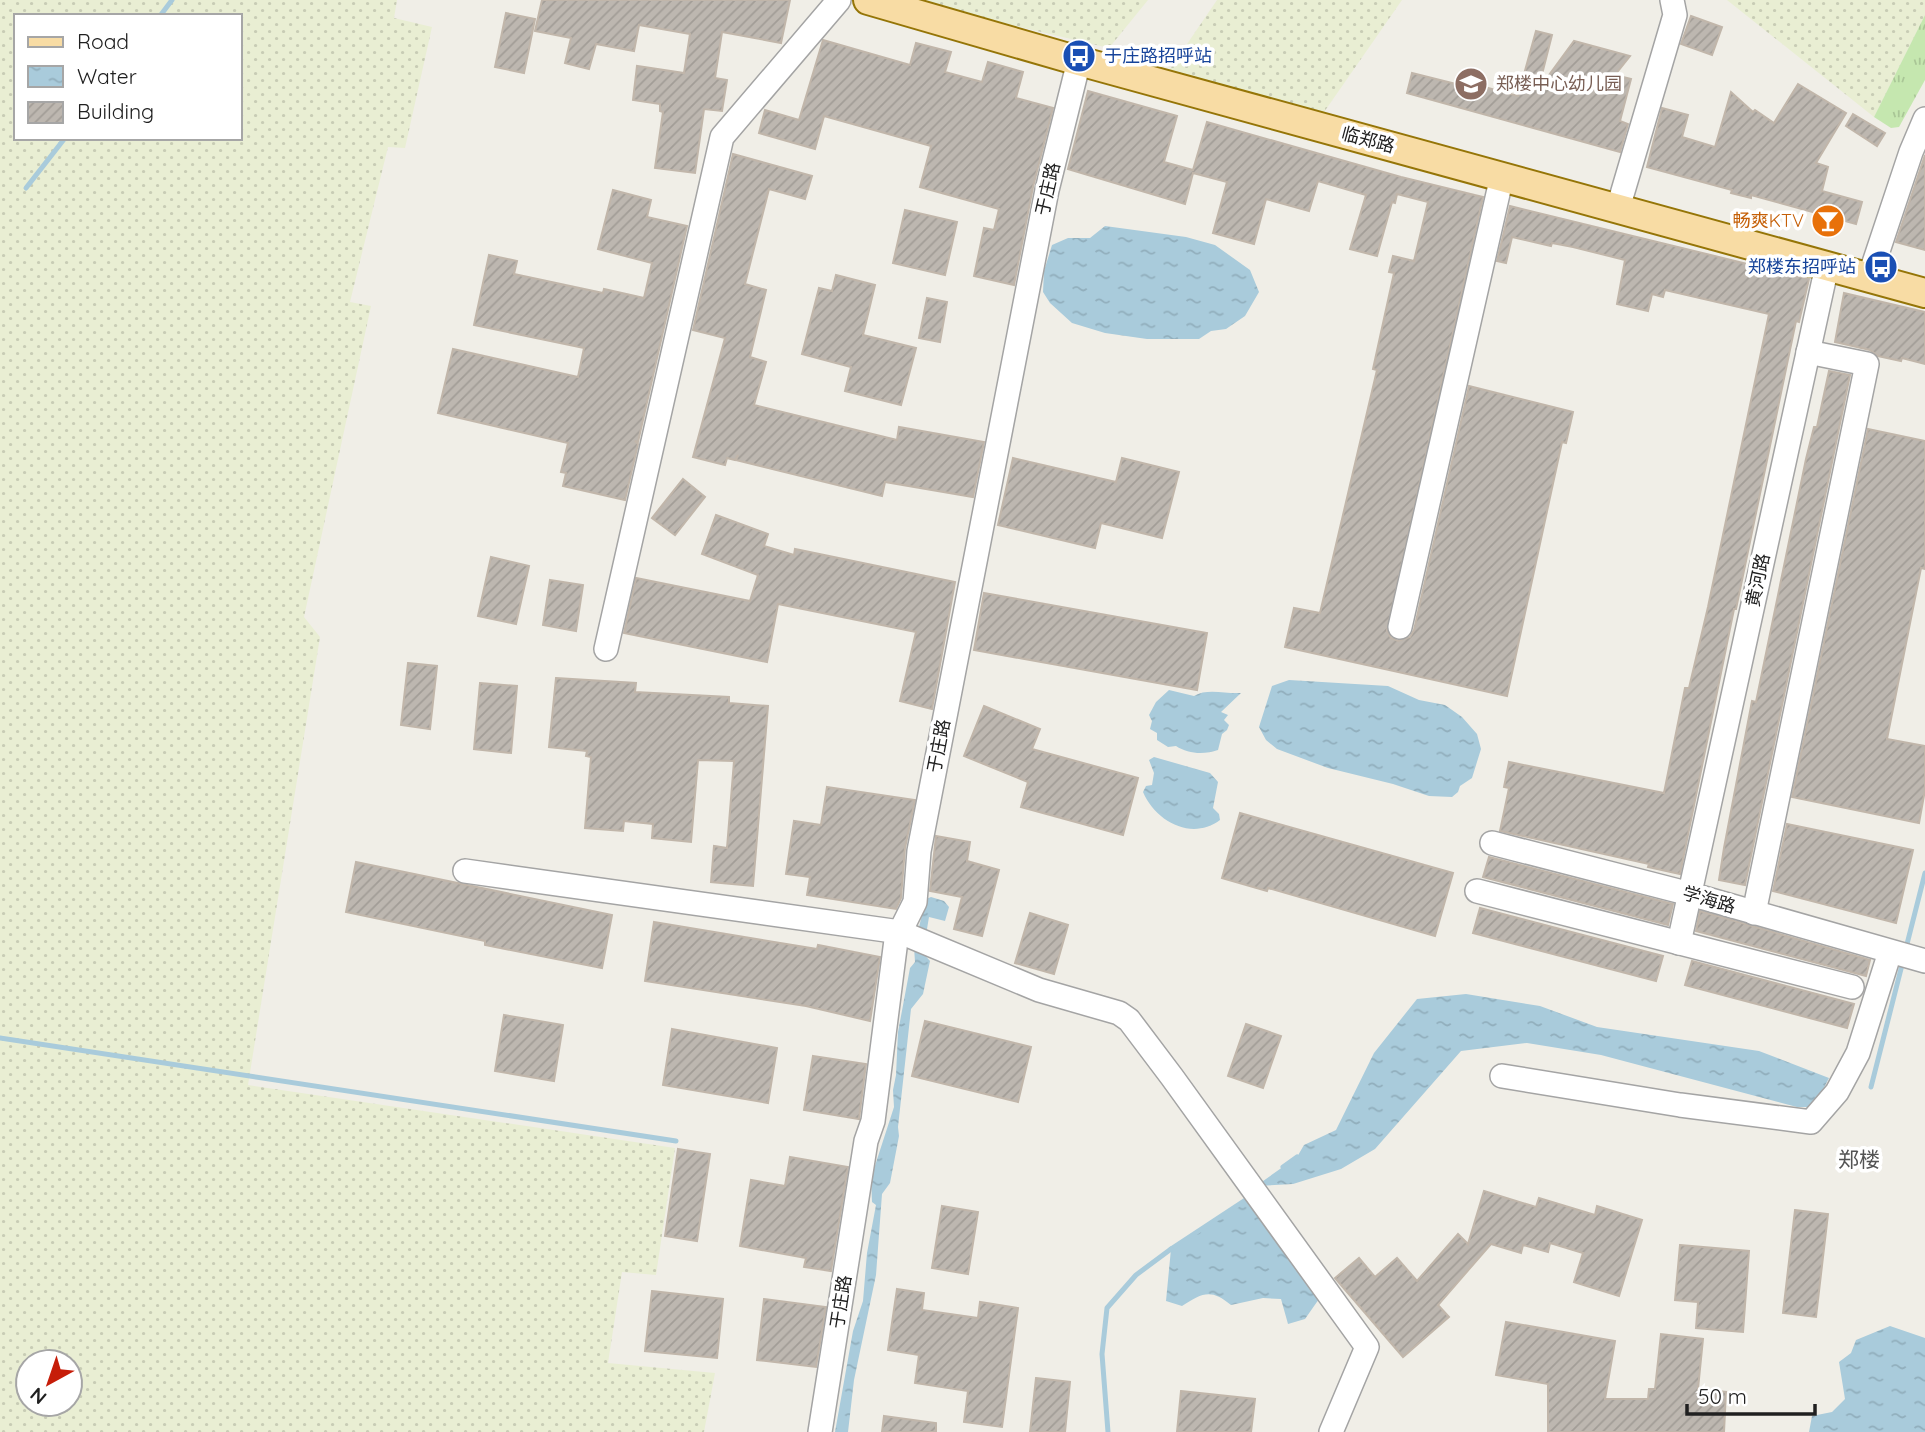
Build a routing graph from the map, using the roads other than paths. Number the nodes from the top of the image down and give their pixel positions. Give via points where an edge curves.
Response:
1 (839, 0) edge
2 (868, 0) edge
3 (1672, 0) edge
4 (1079, 61) junction
5 (1925, 119) edge
6 (1502, 176) junction
7 (1618, 208) junction
8 (1827, 267) junction
9 (1869, 278) junction
10 (1925, 293) edge
11 (1808, 352) junction
12 (1400, 627) dead end
13 (606, 649) dead end
14 (1492, 843) dead end
15 (465, 871) dead end
16 (1477, 891) dead end
17 (1690, 894) junction
18 (1754, 913) junction
19 (900, 932) junction
20 (1679, 943) junction
21 (1906, 956) edge
22 (1852, 987) dead end
23 (1502, 1076) dead end
24 (820, 1432) edge
25 (1331, 1432) edge

1 - 13 street via 722,137
2 - 4 main road, 临郑路
3 - 7 street via 1675,15
4 - 6 main road, 临郑路
4 - 19 street, 于庄路 via 1044,204 919,852 915,902
5 - 9 street
6 - 7 main road, 临郑路
6 - 12 street
7 - 8 main road, 临郑路
8 - 9 main road, 临郑路
8 - 11 street, 黄河路
9 - 10 main road, 临郑路
11 - 17 street, 黄河路
11 - 18 street via 1867,364
14 - 17 street, 学海路
15 - 19 street
16 - 20 street
17 - 18 street, 学海路
17 - 20 street, 黄河路
18 - 21 street, 学海路
19 - 24 street, 于庄路 via 895,940 873,1121 866,1141
19 - 25 street via 1039,990 1129,1020 1367,1347
20 - 22 street
21 - 23 street via 1837,1092 1811,1122

